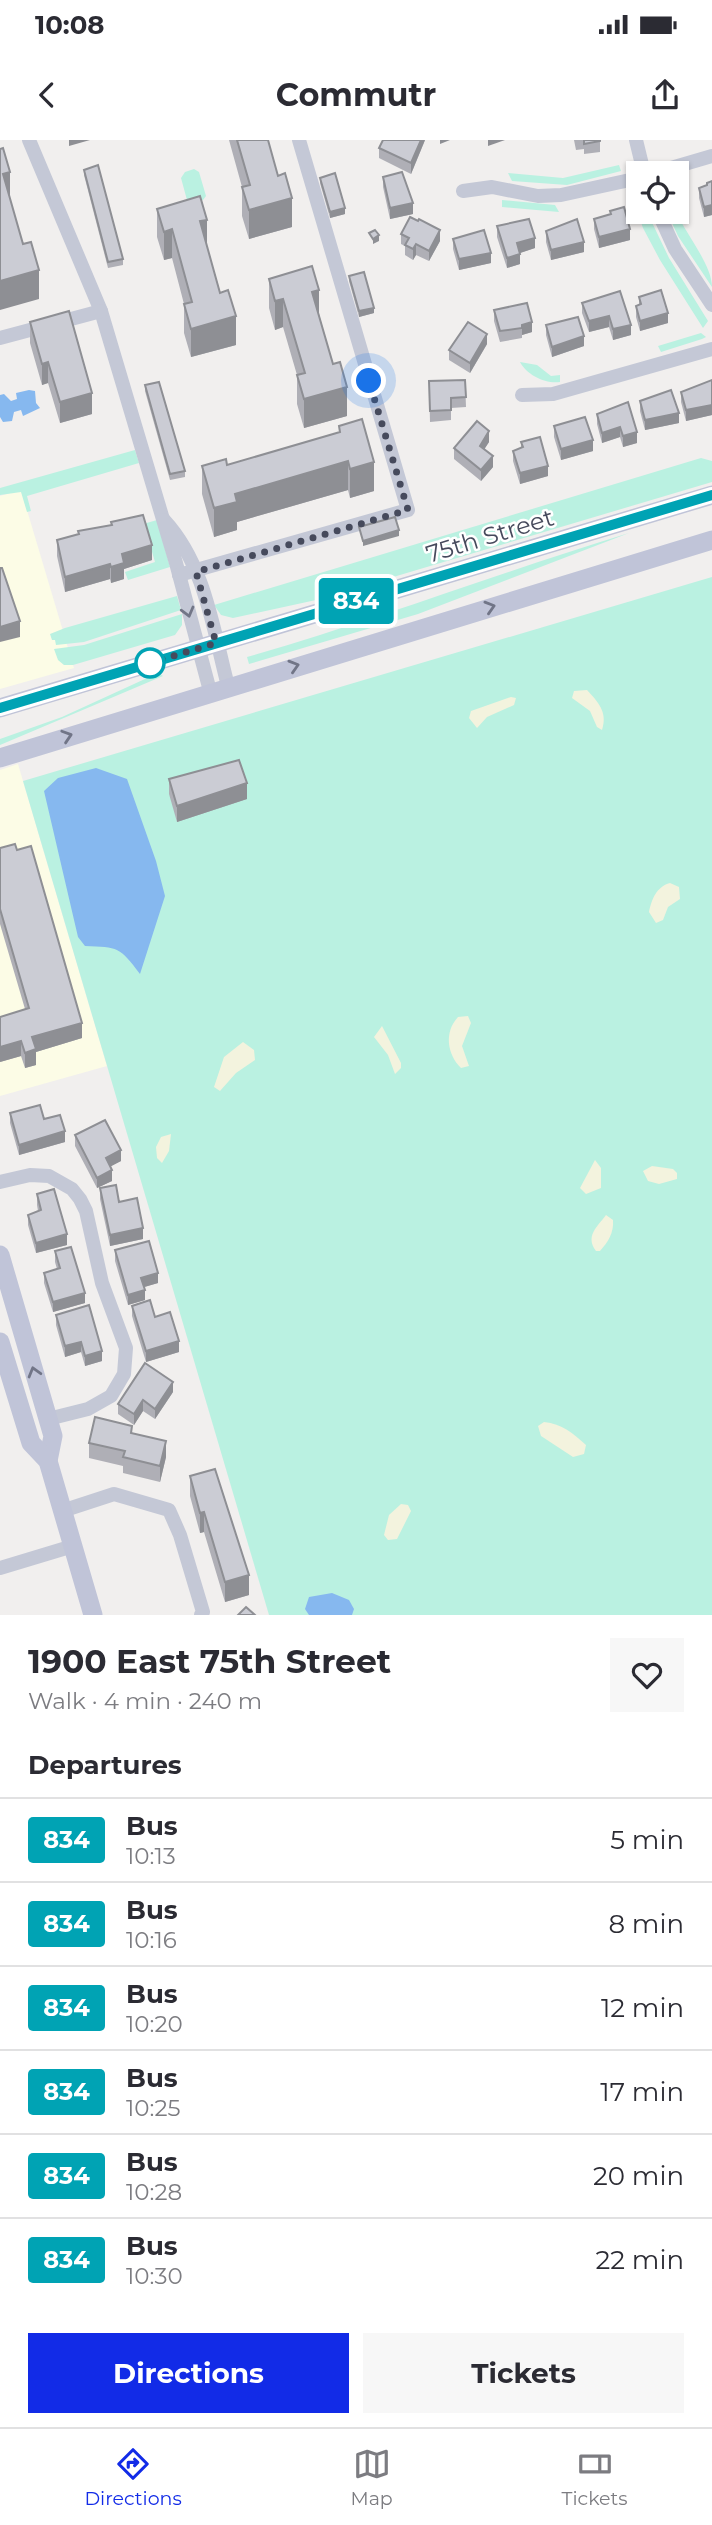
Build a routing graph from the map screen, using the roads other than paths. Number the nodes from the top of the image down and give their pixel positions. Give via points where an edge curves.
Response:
1 (29, 140) edge
2 (299, 140) edge
3 (636, 140) edge
4 (712, 156) edge
5 (641, 161) edge
6 (689, 163) edge
7 (626, 181) edge
8 (463, 191) dead end
9 (664, 224) edge
10 (712, 305) edge
11 (102, 311) junction
12 (0, 338) edge
13 (712, 349) edge
14 (523, 395) dead end
15 (712, 495) edge
16 (164, 520) junction
17 (712, 540) edge
18 (196, 572) junction
19 (179, 575) junction
20 (207, 645) junction
21 (219, 688) junction
22 (0, 708) edge
23 (0, 758) edge
24 (0, 1182) edge
25 (0, 1255) edge
26 (0, 1342) edge
27 (48, 1419) junction
28 (48, 1461) junction
29 (62, 1511) junction
30 (73, 1546) junction
31 (0, 1568) edge
32 (93, 1615) edge
33 (201, 1615) edge

1 - 11 street
2 - 18 street via 408,510
3 - 5 street
4 - 6 street
7 - 8 street via 561,195 492,187
9 - 10 street via 678,255
11 - 12 street
11 - 16 street
13 - 14 street via 568,390
15 - 20 main road, 75th Street
16 - 18 street via 177,534
16 - 19 street
21 -> 17 main road
18 - 19 street
18 - 20 street
19 -> 20 street
20 - 21 street
20 - 22 main road, 75th Street
23 -> 21 main road
24 - 27 street via 49,1176 80,1199 102,1283 126,1348 124,1374 111,1396 89,1409
27 -> 25 main road
26 - 28 main road via 31,1443
27 - 28 main road via 53,1436
28 - 29 main road
29 - 30 main road
29 - 33 street via 114,1494 169,1510
30 - 31 street
30 - 32 main road

